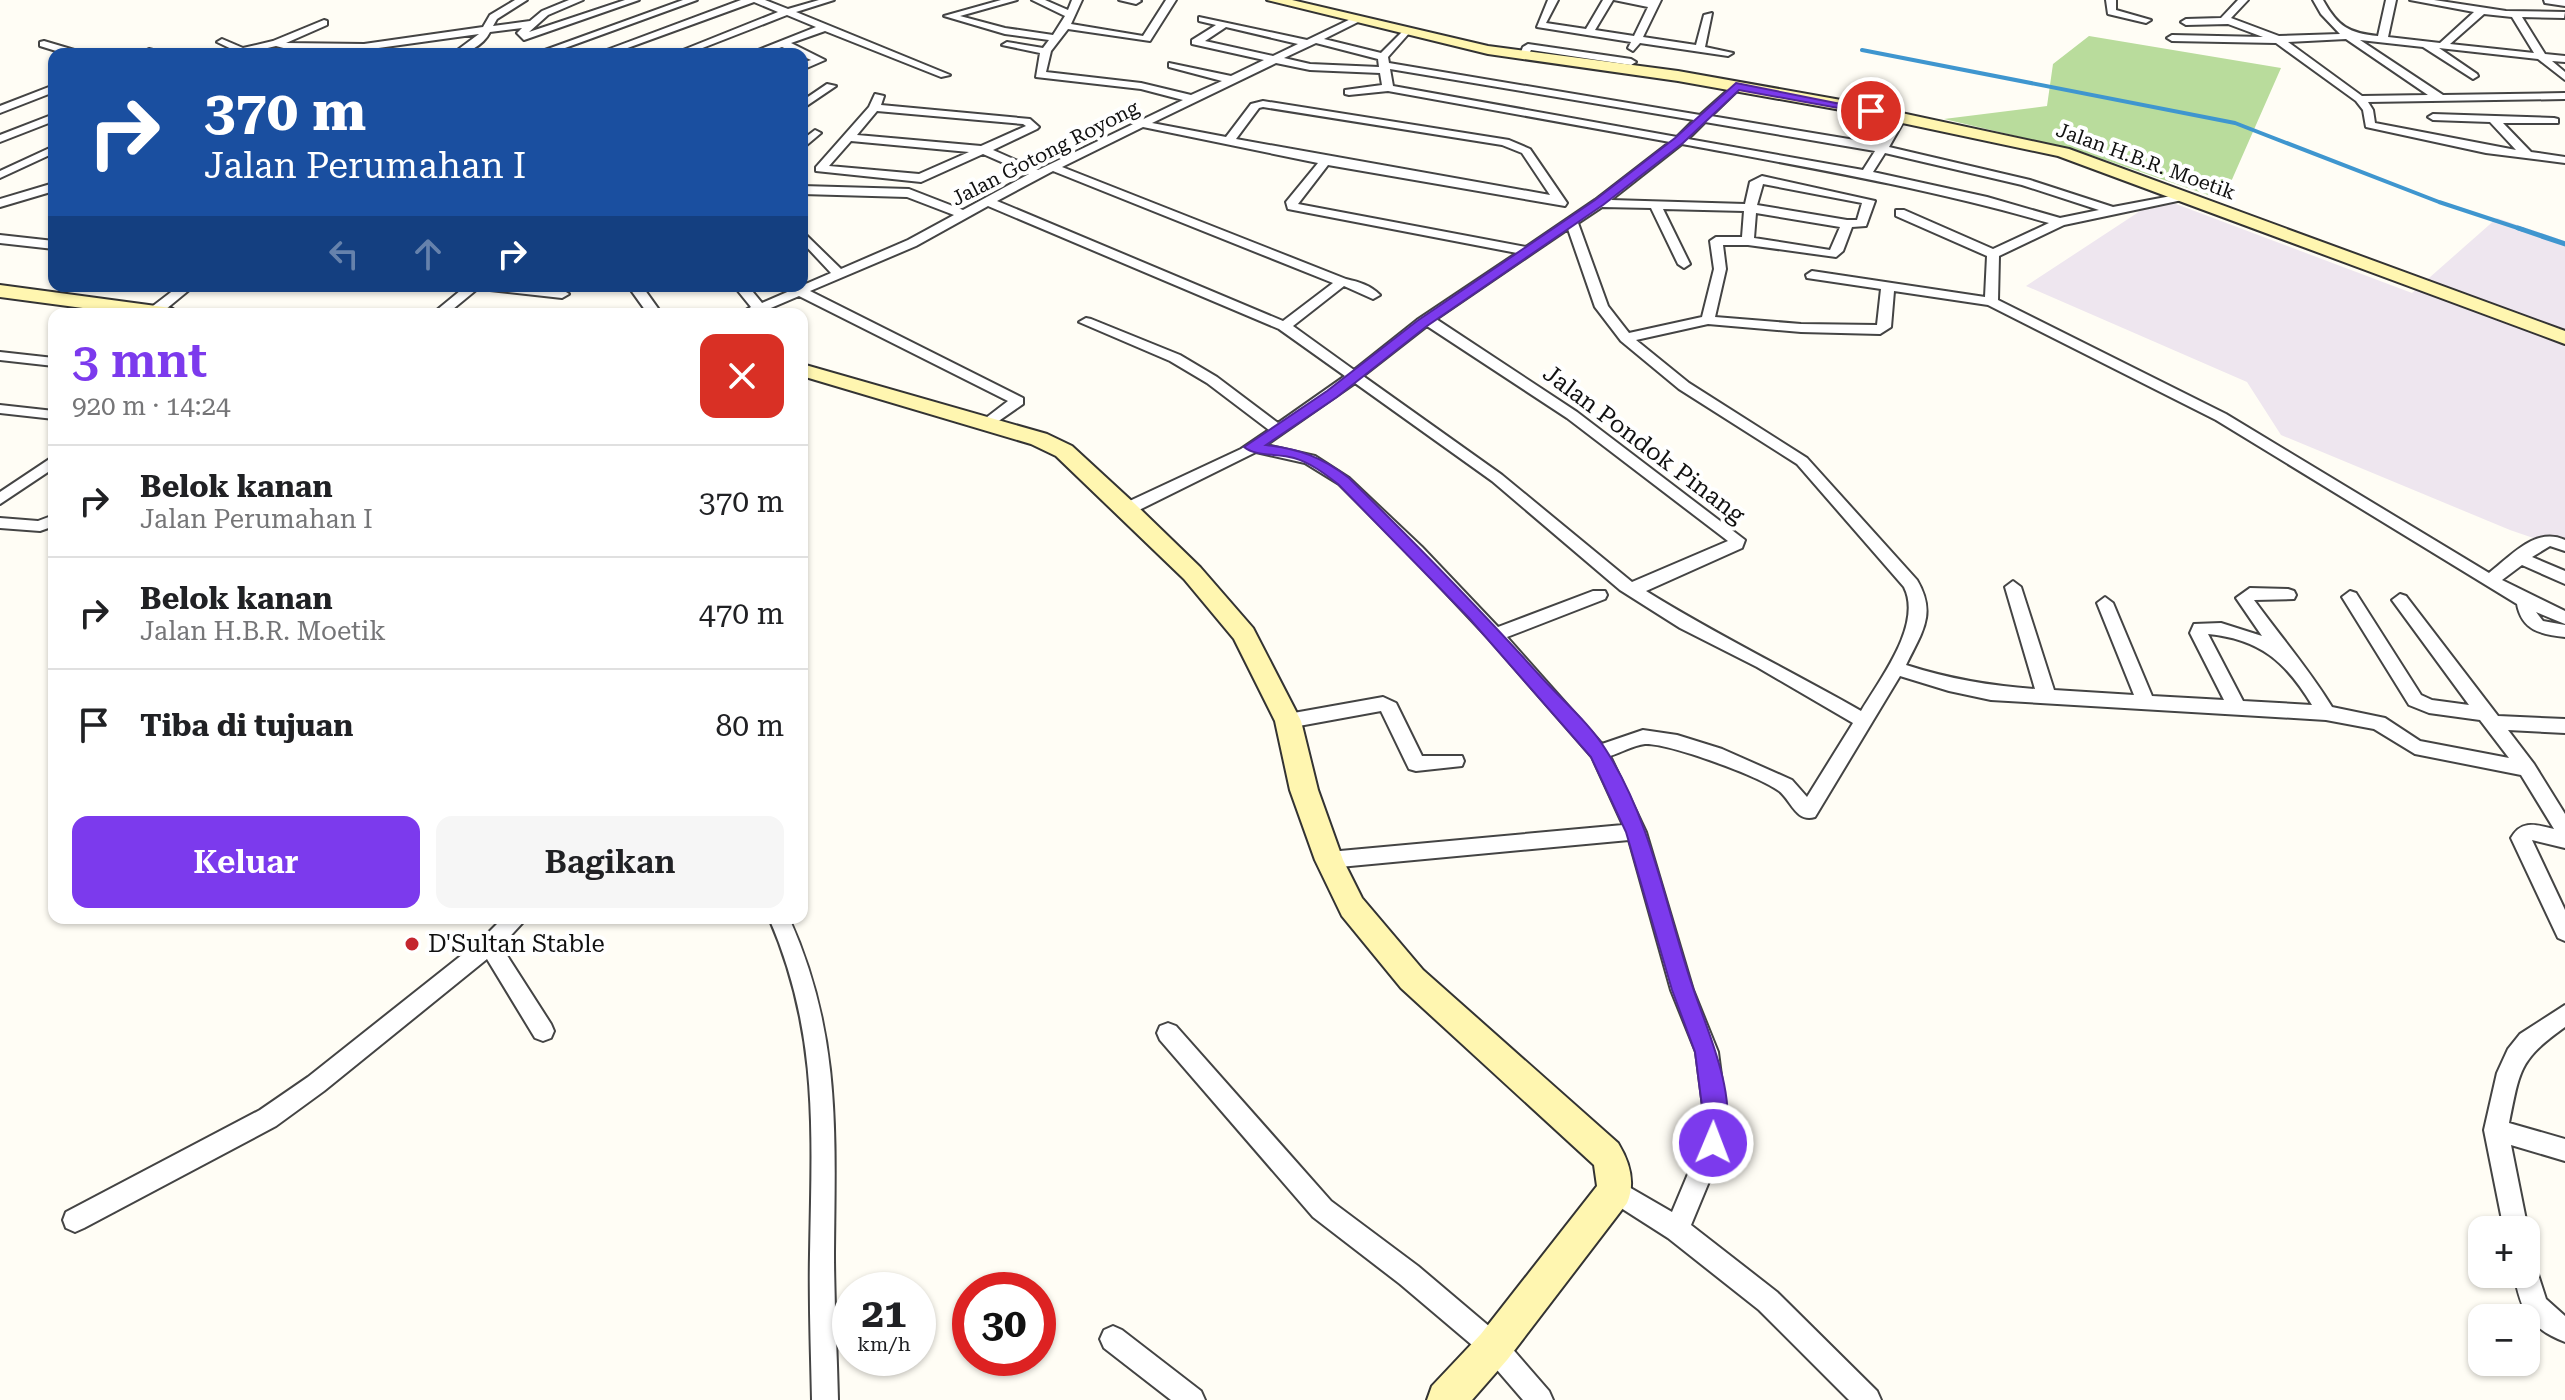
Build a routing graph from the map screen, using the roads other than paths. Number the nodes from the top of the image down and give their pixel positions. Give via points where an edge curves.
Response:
1 (522, 0) edge
2 (578, 0) edge
3 (604, 0) edge
4 (634, 0) edge
5 (692, 0) edge
6 (750, 0) edge
7 (757, 0) edge
8 (829, 0) edge
9 (1012, 0) edge
10 (1037, 0) edge
11 (1077, 0) edge
12 (1124, 0) edge
13 (1171, 0) edge
14 (1274, 0) edge
15 (1553, 0) edge
16 (1608, 0) edge
17 (1619, 0) edge
18 (2111, 0) edge
19 (2243, 0) edge
20 (2318, 0) edge
21 (2391, 0) edge
22 (2415, 0) edge
23 (2547, 0) edge
24 (1136, 1) edge
25 (1654, 3) edge
26 (2565, 3) edge
27 (617, 6) junction
28 (2481, 11) junction
29 (787, 12) junction
30 (1069, 14) junction
31 (1709, 15) dead end
32 (2516, 15) junction
33 (2565, 15) edge
34 (644, 17) junction
35 (1202, 19) dead end
36 (1357, 19) junction
37 (2146, 20) dead end
38 (2229, 21) junction
39 (2186, 22) dead end
40 (324, 23) dead end
41 (529, 24) junction
42 (1224, 24) junction
43 (1065, 26) junction
44 (825, 27) junction
45 (672, 28) junction
46 (485, 31) junction
47 (1406, 31) junction
48 (1589, 32) junction
49 (684, 33) dead end
50 (2348, 36) junction
51 (524, 37) junction
52 (696, 38) dead end
53 (1056, 38) junction
54 (2172, 38) dead end
55 (2383, 38) junction
56 (643, 39) junction
57 (1639, 39) junction
58 (2279, 40) junction
59 (1313, 41) junction
60 (222, 42) dead end
61 (707, 42) junction
62 (276, 43) junction
63 (782, 43) junction
64 (2425, 43) junction
65 (44, 44) dead end
66 (655, 44) dead end
67 (1007, 45) dead end
68 (2443, 45) junction
69 (364, 47) junction
70 (57, 48) edge
71 (235, 48) edge
72 (255, 48) edge
73 (370, 48) edge
74 (468, 48) edge
75 (546, 48) edge
76 (556, 48) edge
77 (618, 48) edge
78 (692, 48) edge
79 (769, 48) edge
80 (793, 48) edge
81 (1700, 48) junction
82 (1046, 51) junction
83 (1728, 53) dead end
84 (808, 55) edge
85 (2542, 57) junction
86 (2565, 59) edge
87 (1272, 61) junction
88 (1625, 63) junction
89 (1384, 64) junction
90 (808, 65) edge
91 (1173, 65) dead end
92 (945, 75) dead end
93 (2473, 76) dead end
94 (2565, 77) edge
95 (1232, 80) junction
96 (831, 86) dead end
97 (1736, 86) junction
98 (1388, 88) junction
99 (48, 90) edge
100 (1349, 92) dead end
101 (879, 96) dead end
102 (2565, 96) edge
103 (2439, 97) junction
104 (2524, 97) junction
105 (1193, 99) junction
106 (2360, 99) junction
107 (808, 102) edge
108 (874, 108) junction
109 (0, 110) edge
110 (1901, 117) junction
111 (2433, 117) dead end
112 (48, 119) edge
113 (1701, 119) junction
114 (2493, 119) junction
115 (2554, 121) junction
116 (1142, 124) junction
117 (2565, 129) edge
118 (815, 133) dead end
119 (847, 137) junction
120 (0, 139) edge
121 (808, 140) edge
122 (1679, 141) junction
123 (1228, 142) junction
124 (1880, 148) junction
125 (48, 152) edge
126 (979, 152) junction
127 (2528, 156) junction
128 (1326, 160) junction
129 (2565, 160) edge
130 (1052, 167) junction
131 (820, 169) junction
132 (1866, 174) junction
133 (0, 175) edge
134 (1033, 177) junction
135 (808, 182) edge
136 (808, 186) edge
137 (48, 189) edge
138 (2183, 196) junction
139 (1557, 200) junction
140 (986, 201) junction
141 (0, 203) edge
142 (1599, 203) junction
143 (1655, 205) junction
144 (1750, 208) junction
145 (2113, 211) junction
146 (1900, 213) dead end
147 (962, 214) junction
148 (1577, 218) junction
149 (2060, 222) junction
150 (1847, 224) junction
151 (0, 231) edge
152 (48, 235) edge
153 (0, 239) edge
154 (808, 241) edge
155 (1748, 241) junction
156 (48, 244) edge
157 (1526, 251) junction
158 (1993, 254) junction
159 (1684, 264) dead end
160 (839, 274) junction
161 (1812, 275) dead end
162 (1342, 282) junction
163 (808, 287) edge
164 (1888, 288) junction
165 (0, 291) edge
166 (181, 292) edge
167 (466, 292) edge
168 (553, 292) edge
169 (797, 292) edge
170 (801, 292) edge
171 (562, 294) dead end
172 (1373, 295) dead end
173 (1991, 302) junction
174 (125, 308) edge
175 (167, 308) edge
176 (446, 308) edge
177 (760, 308) edge
178 (1428, 320) junction
179 (1708, 320) junction
180 (1086, 322) dead end
181 (1284, 326) junction
182 (1626, 338) junction
183 (2565, 338) edge
184 (0, 356) edge
185 (48, 361) edge
186 (808, 372) edge
187 (1354, 378) junction
188 (7, 410) edge
189 (48, 414) edge
190 (0, 421) edge
191 (985, 424) junction
192 (1279, 431) junction
193 (1252, 447) junction
194 (48, 465) edge
195 (0, 499) edge
196 (1127, 509) junction
197 (0, 523) edge
198 (48, 523) edge
199 (2565, 546) edge
200 (2521, 558) junction
201 (2565, 578) edge
202 (2490, 581) junction
203 (2013, 587) dead end
204 (1633, 590) junction
205 (1599, 595) dead end
206 (2288, 595) dead end
207 (2350, 597) dead end
208 (2400, 600) dead end
209 (2525, 601) junction
210 (2105, 603) dead end
211 (2565, 618) edge
212 (2565, 631) edge
213 (1495, 635) junction
214 (2283, 655) junction
215 (1896, 668) junction
216 (2047, 698) junction
217 (2146, 703) junction
218 (2237, 708) junction
219 (2326, 713) junction
220 (2488, 718) junction
221 (1288, 721) junction
222 (1864, 721) junction
223 (2565, 726) edge
224 (1599, 753) junction
225 (1455, 761) dead end
226 (2527, 769) junction
227 (2565, 831) edge
228 (1636, 832) junction
229 (2565, 840) edge
230 (1329, 860) junction
231 (511, 924) edge
232 (782, 924) edge
233 (2565, 932) edge
234 (489, 945) junction
235 (2565, 1015) edge
236 (543, 1031) dead end
237 (1168, 1033) dead end
238 (2496, 1130) junction
239 (2565, 1150) edge
240 (1615, 1191) junction
241 (2513, 1216) edge
242 (75, 1220) dead end
243 (1677, 1229) junction
244 (2528, 1288) edge
245 (2565, 1329) edge
246 (1113, 1339) dead end
247 (1494, 1347) junction
248 (825, 1400) edge
249 (1192, 1400) edge
250 (1446, 1400) edge
251 (1540, 1400) edge
252 (1868, 1400) edge

1 - 46 street via 493,17
2 - 41 street
3 - 27 street
4 - 27 street
5 - 34 street
6 - 45 street
7 - 29 street
8 - 29 street
9 - 53 street via 949,16
10 - 30 street
11 - 30 street
12 - 24 street
13 - 43 street via 1146,39
14 - 36 street, Jalan H.B.R. Moetik
15 - 48 street via 1540,25
16 - 48 street
17 - 25 street
18 - 37 street via 2111,12
19 - 38 street via 2226,18
20 - 50 street
21 - 55 street
22 - 28 street
23 - 26 street
23 - 33 street
25 - 57 street
27 - 34 street
27 - 51 street
28 - 32 street
28 - 68 street
29 - 44 street
29 - 61 street
30 - 43 street
31 - 81 street
32 - 33 street
32 - 85 street
34 - 45 street
34 - 76 street
35 - 42 street
36 - 47 street, Jalan H.B.R. Moetik
36 - 59 street, Jalan Gotong Royong
38 - 39 street
38 - 58 street
40 - 62 street
41 - 46 street
41 - 51 street
42 - 59 street
42 - 87 street via 1196,42
43 - 53 street
44 - 63 street
44 - 92 street
45 - 49 street
45 - 56 street
46 - 69 street
46 - 74 street
47 - 88 street, Jalan H.B.R. Moetik via 1523,55
47 - 89 street
48 - 57 street
50 - 55 street
50 - 58 street
50 - 103 street
51 - 75 street
52 - 61 street
53 - 82 street
54 - 58 street
55 - 64 street
56 - 66 street
56 - 77 street
57 - 81 street
57 - 88 street
58 - 106 street
59 - 87 street, Jalan Gotong Royong
59 - 89 street
60 - 71 street
61 - 78 street
62 - 69 street
62 - 72 street
63 - 79 street
63 - 80 street
64 - 68 street
64 - 93 street
65 - 70 street
67 - 82 street
68 - 85 street
69 - 73 street
81 - 83 street
82 - 105 street via 1041,75 1141,86
84 - 90 street via 820,60
85 - 86 street
85 - 94 street
87 - 89 street via 1321,68
87 - 95 street, Jalan Gotong Royong
88 - 97 street, Jalan H.B.R. Moetik
89 - 98 street
89 - 113 street
91 - 95 street
95 - 105 street, Jalan Gotong Royong
96 - 107 street
97 - 110 street, Jalan H.B.R. Moetik
97 - 113 street
98 - 100 street
98 - 122 street
99 - 109 street
101 - 108 street
102 - 104 street
103 - 104 street
103 - 106 street
104 - 115 street
105 - 116 street, Jalan Gotong Royong
106 - 127 street via 2370,125
108 - 119 street
108 - 126 street via 1033,125
110 - 124 street
110 - 138 street, Jalan H.B.R. Moetik via 2063,152
111 - 114 street
112 - 120 street
113 - 122 street
113 - 124 street
114 - 115 street
114 - 127 street
115 - 117 street
116 - 123 street
116 - 130 street, Jalan Gotong Royong
118 - 121 street
119 - 126 street
119 - 131 street
122 - 132 street
122 - 142 street
123 - 128 street
123 - 139 street via 1255,106 1263,104 1505,142 1526,151
124 - 132 street
124 - 145 street via 2026,182
125 - 133 street
126 - 131 street via 918,179
126 - 134 street
127 - 129 street
128 - 139 street
128 - 157 street via 1292,206
130 - 134 street, Jalan Gotong Royong
130 - 162 street
131 - 135 street
132 - 149 street
134 - 140 street, Jalan Gotong Royong
136 - 147 street via 897,191
137 - 141 street
138 - 145 street
138 - 183 street, Jalan H.B.R. Moetik
139 - 148 street
140 - 147 street, Jalan Gotong Royong
140 - 181 street
142 - 143 street
142 - 148 street
143 - 144 street
143 - 159 street
144 - 150 street
144 - 150 street via 1756,182 1762,180 1869,201 1862,223
144 - 155 street
145 - 149 street
146 - 158 street
147 - 160 street, Jalan Gotong Royong via 912,243
148 - 157 street
148 - 182 street via 1602,307
149 - 158 street
150 - 155 street via 1832,254
151 - 152 street
153 - 156 street
154 - 160 street
155 - 179 street via 1715,243 1720,269
157 - 178 street
158 - 173 street
160 - 163 street, Jalan Gotong Royong
161 - 164 street
162 - 172 street
162 - 181 street
164 - 173 street
164 - 179 street via 1880,330
165 - 174 street
166 - 175 street
167 - 176 street
168 - 171 street
169 - 177 street, Jalan Gotong Royong
170 - 191 street via 1018,401
173 - 202 street via 2221,417
178 - 187 street
178 - 204 street, Jalan Pondok Pinang via 1572,415 1737,540
179 - 182 street
180 - 192 street via 1175,358
181 - 187 street
182 - 215 street via 1684,386 1802,461 1911,584 1921,613
184 - 185 street
186 - 191 street
187 - 192 street
187 - 204 street via 1485,468
188 - 189 street
188 - 190 street
191 - 196 street via 1062,450
192 - 193 street
193 - 196 street
193 - 213 street via 1297,454 1344,481
194 - 195 street
196 - 221 street via 1244,634
197 - 198 street
199 - 200 street via 2545,540
200 - 201 street
200 - 202 street
202 - 209 street
203 - 216 street
204 - 222 street
205 - 213 street
206 - 214 street via 2244,598
207 - 220 street via 2415,700
208 - 220 street
209 - 211 street
209 - 212 street via 2531,623
210 - 217 street
213 - 224 street
214 - 218 street via 2232,632 2200,628
214 - 219 street
215 - 216 street via 1971,690
215 - 222 street
216 - 217 street
217 - 218 street
218 - 219 street
219 - 226 street via 2379,723 2415,747
220 - 223 street
220 - 226 street
221 - 225 street via 1383,704 1390,708 1416,764
221 - 230 street via 1304,790
222 - 224 street via 1808,812 1785,785 1677,742 1643,737
224 - 228 street
226 - 227 street
228 - 230 street
228 - 243 street via 1682,990 1707,1052 1715,1114 1713,1143
229 - 233 street via 2529,831 2521,838
230 - 240 street via 1352,907 1412,979 1606,1154
231 - 234 street
232 - 248 street via 801,964 818,1034
234 - 236 street
234 - 242 street via 268,1118
235 - 238 street via 2516,1056
237 - 247 street via 1322,1209
238 - 239 street
238 - 241 street
240 - 243 street
240 - 247 street
243 - 252 street via 1768,1301
244 - 245 street via 2536,1310
246 - 249 street
247 - 250 street
247 - 251 street

